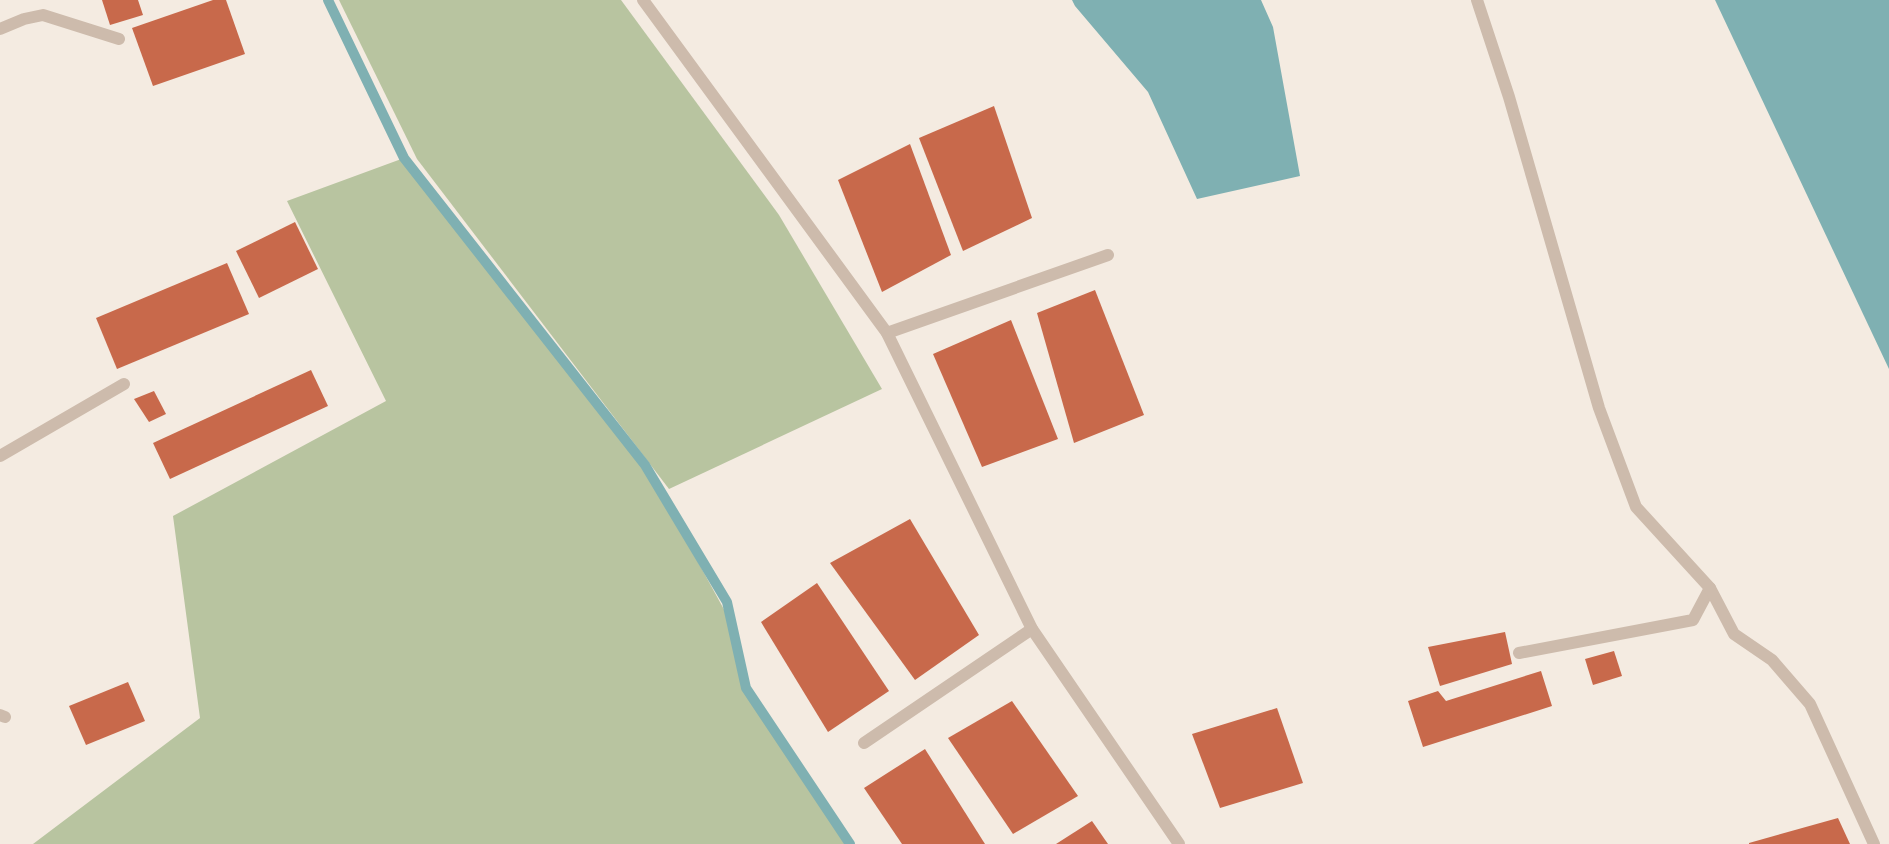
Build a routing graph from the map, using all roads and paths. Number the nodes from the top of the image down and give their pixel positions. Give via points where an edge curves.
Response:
1 (643, 0) edge
2 (1477, 0) edge
3 (0, 29) edge
4 (119, 39) dead end
5 (1108, 254) dead end
6 (887, 333) junction
7 (124, 384) dead end
8 (0, 456) edge
9 (1710, 588) junction
10 (1032, 630) junction
11 (1519, 653) dead end
12 (864, 743) dead end
13 (1178, 844) edge
14 (1874, 844) edge

1 - 6 street
2 - 9 street via 1509,96 1599,408 1636,508
3 - 4 street via 43,15
5 - 6 street
6 - 10 street
7 - 8 street
9 - 11 street via 1693,620
9 - 14 street via 1734,634 1772,660 1810,704
10 - 12 street
10 - 13 street

